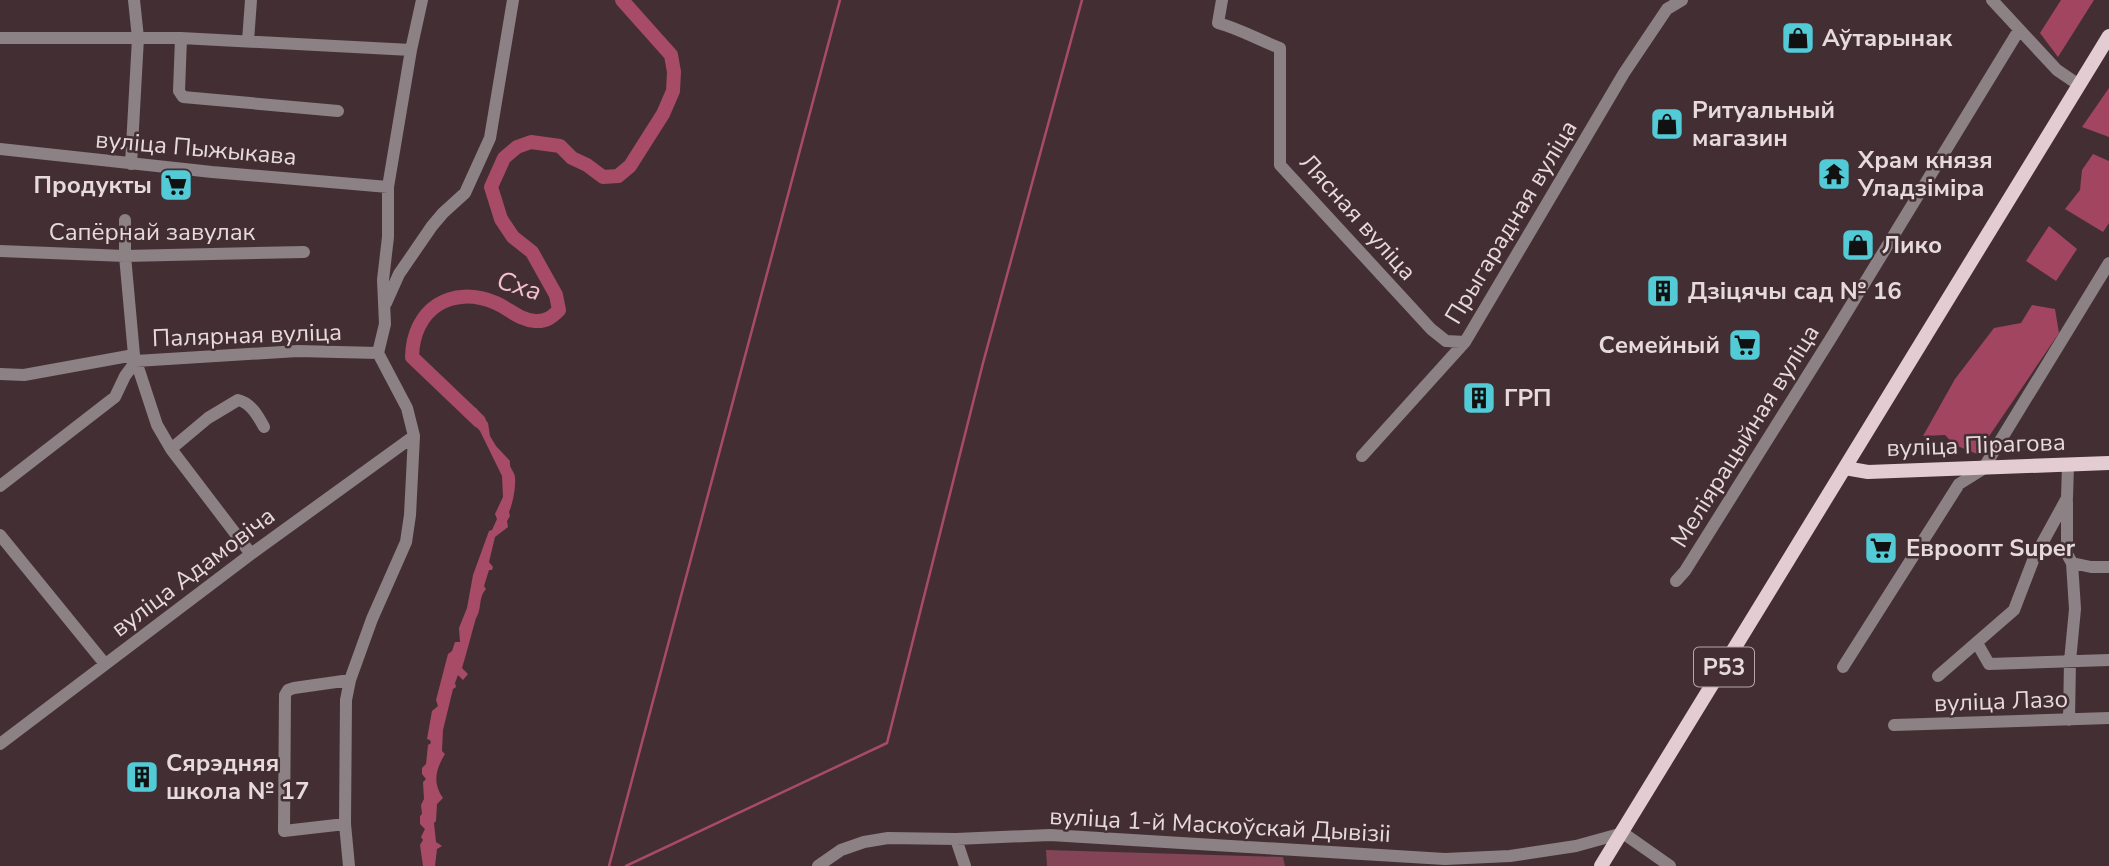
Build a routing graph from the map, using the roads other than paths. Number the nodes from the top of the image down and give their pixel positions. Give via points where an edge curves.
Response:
1 (134, 0) edge
2 (251, 0) edge
3 (422, 0) edge
4 (513, 0) edge
5 (1222, 0) edge
6 (1682, 0) edge
7 (1992, 0) edge
8 (2019, 30) junction
9 (2109, 36) edge
10 (0, 38) edge
11 (138, 38) junction
12 (181, 38) junction
13 (248, 41) junction
14 (411, 50) junction
15 (2079, 85) junction
16 (338, 111) dead end
17 (0, 149) edge
18 (131, 164) junction
19 (388, 187) junction
20 (125, 220) dead end
21 (0, 251) edge
22 (304, 252) dead end
23 (125, 256) junction
24 (2109, 263) edge
25 (384, 306) junction
26 (1465, 342) junction
27 (379, 353) junction
28 (135, 358) junction
29 (0, 374) edge
30 (264, 427) dead end
31 (414, 436) junction
32 (171, 449) junction
33 (1362, 456) dead end
34 (2108, 462) edge
35 (2067, 465) junction
36 (1845, 468) junction
37 (1983, 469) junction
38 (0, 486) edge
39 (2067, 498) junction
40 (0, 535) edge
41 (251, 554) junction
42 (2072, 563) junction
43 (2109, 567) edge
44 (1676, 581) dead end
45 (1977, 643) junction
46 (2109, 660) edge
47 (2070, 661) junction
48 (104, 664) junction
49 (1843, 667) dead end
50 (1938, 676) dead end
51 (351, 680) junction
52 (2109, 718) edge
53 (2069, 720) junction
54 (1894, 725) dead end
55 (0, 744) edge
56 (345, 824) junction
57 (1623, 833) junction
58 (956, 839) junction
59 (1445, 862) edge
60 (349, 866) edge
61 (818, 866) edge
62 (965, 866) edge
63 (1601, 866) edge
64 (1670, 866) edge

1 - 11 street
2 - 13 street
3 - 14 street
4 - 25 street via 490,138 465,193 432,226 399,274
5 - 26 street, Лясная вуліца via 1218,23 1280,48 1280,165 1431,329 1446,341
6 - 26 street, Прыгарадная вуліца via 1667,9 1623,73
7 - 8 street
8 - 15 street via 2057,70
8 - 44 street, Меліярацыйная вуліца
9 - 15 main road, Р53
10 - 11 street
11 - 12 street
11 - 18 street
12 - 13 street
12 - 16 street via 179,90 183,97
13 - 14 street
14 - 19 street
15 - 36 main road, Р53
17 - 18 street, вуліца Пыжыкава
18 - 19 street, вуліца Пыжыкава
19 - 25 street
20 - 23 street
21 - 23 street, Сапёрнай завулак
22 - 23 street, Сапёрнай завулак
23 - 28 street
24 - 37 street
25 - 27 street
26 - 33 street, Прыгарадная вуліца
27 - 28 street, Палярная вуліца via 298,351
27 - 31 street via 407,408
28 - 29 street via 24,375
28 - 32 street via 157,425
28 - 38 street, Палярная вуліца via 115,397
30 - 32 street via 245,401 238,400
31 - 41 street, вуліца Адамовіча
31 - 51 street via 406,542
32 - 41 street
34 - 35 main road, вуліца Пірагова
35 - 37 main road, вуліца Пірагова
35 - 39 street
36 - 37 main road, вуліца Пірагова via 1868,472
36 - 57 main road, Р53
37 - 49 street via 1959,484
39 - 42 street via 2067,554
39 - 45 street via 2034,558 2014,610
40 - 48 street
41 - 48 street, вуліца Адамовіча
42 - 43 street
42 - 47 street via 2075,609
45 - 47 street via 1989,664
45 - 50 street
46 - 47 street
47 - 53 street
48 - 55 street, вуліца Адамовіча
51 - 56 street via 346,700
51 - 56 street via 294,688 285,695 284,831
52 - 53 street, вуліца Лазо
53 - 54 street, вуліца Лазо
56 - 60 street
57 - 59 street, вуліца 1-й Маскоўскай Дывізіі via 1576,846
57 - 63 main road, Р53
57 - 64 street
58 - 59 street, вуліца 1-й Маскоўскай Дывізіі via 1050,835
58 - 61 street, вуліца 1-й Маскоўскай Дывізіі via 864,842 841,850
58 - 62 street

